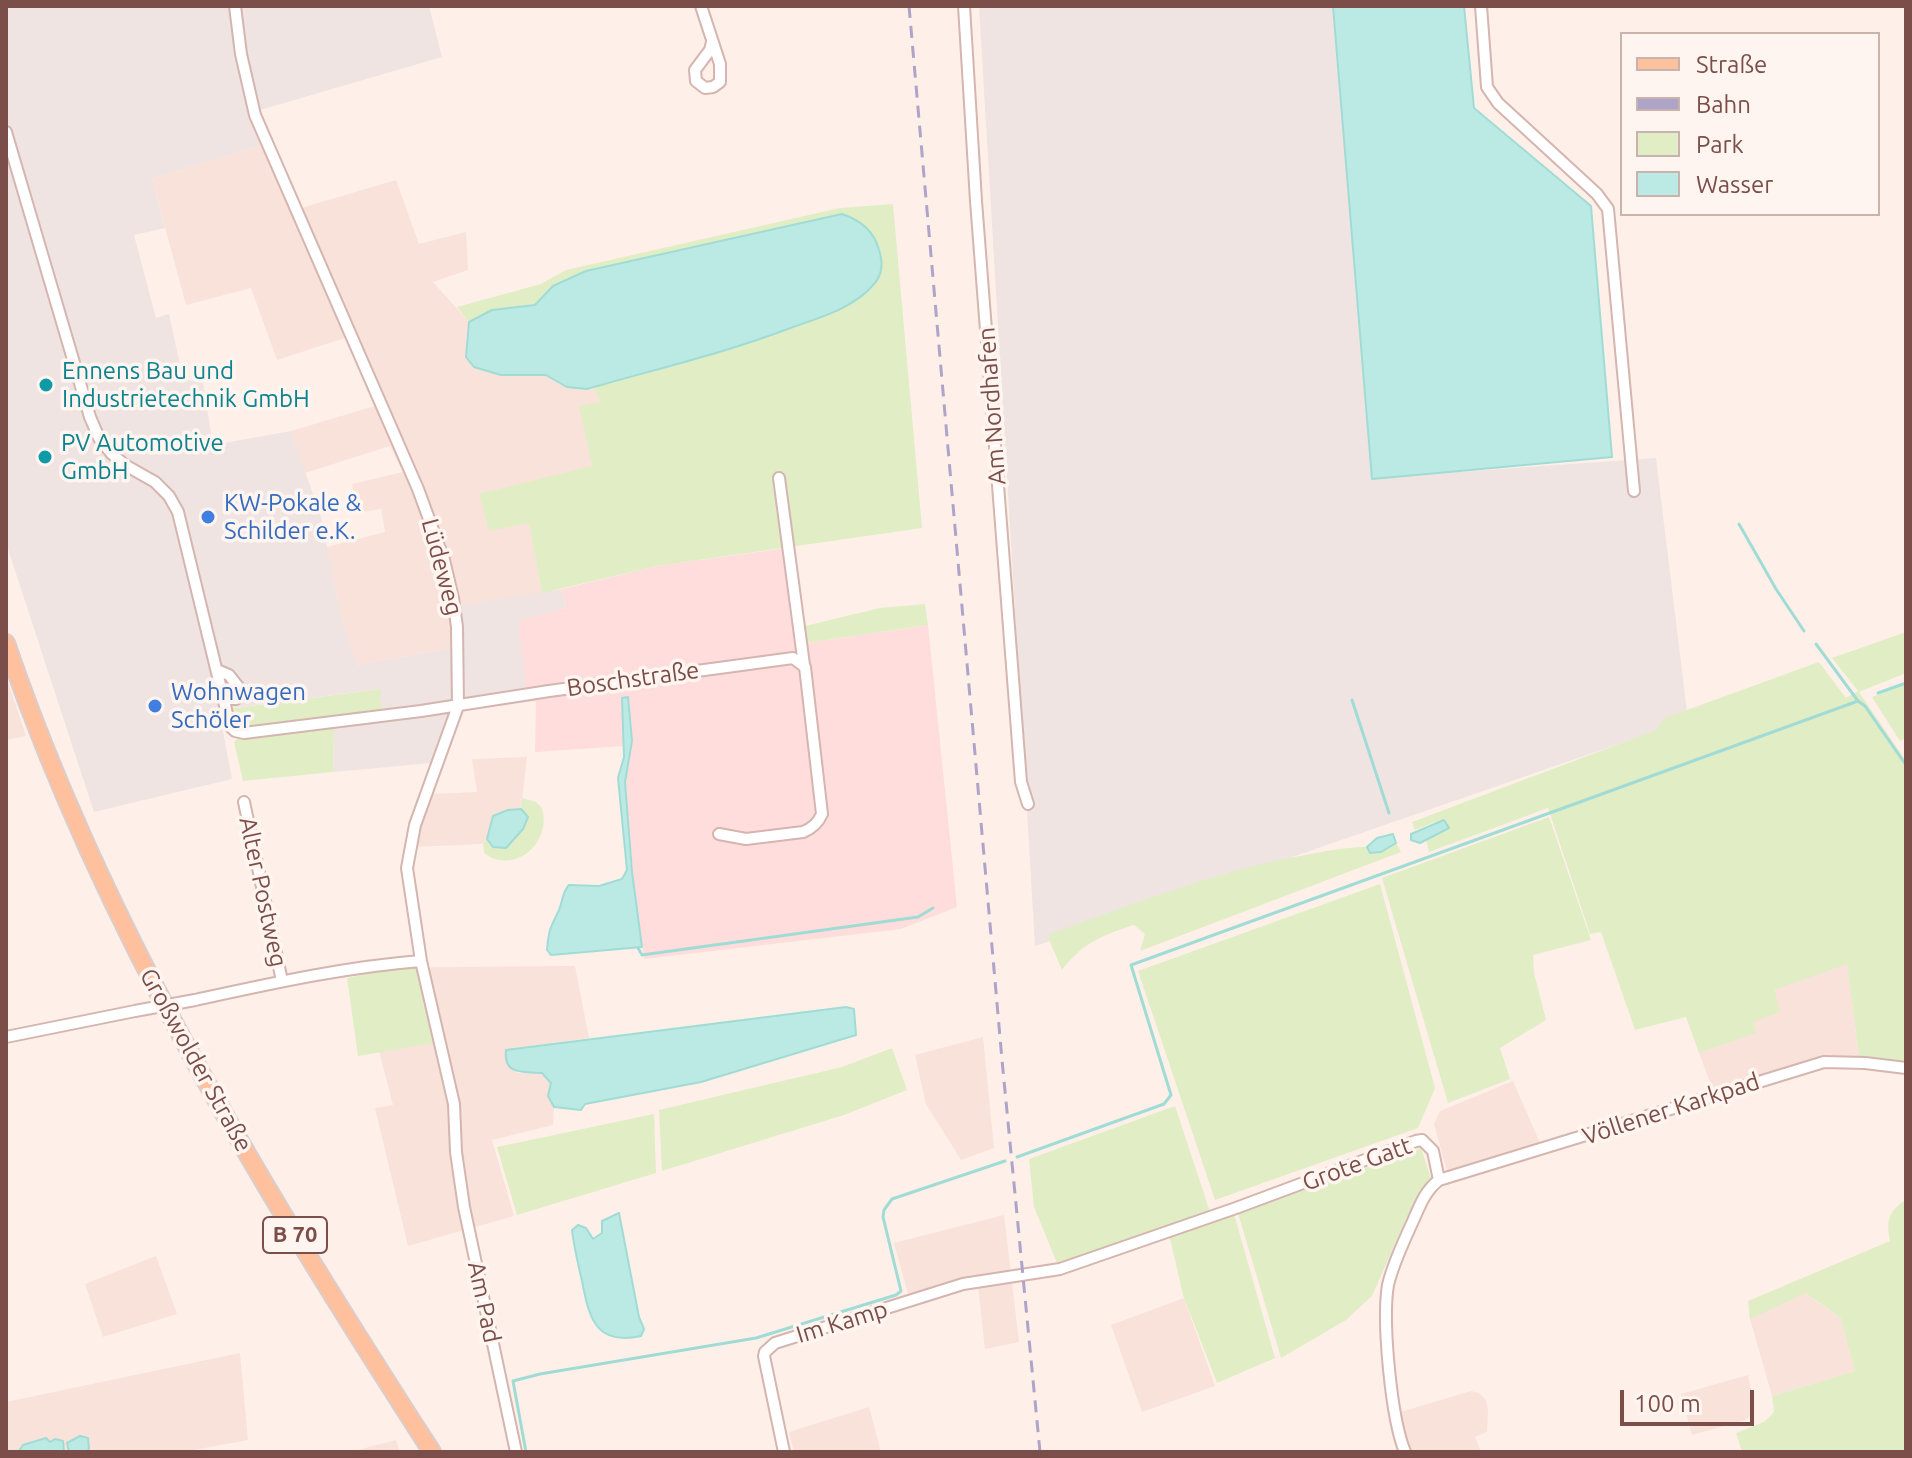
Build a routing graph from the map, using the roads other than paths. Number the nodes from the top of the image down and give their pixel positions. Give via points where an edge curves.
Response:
1 (235, 6) edge
2 (701, 6) edge
3 (964, 6) edge
4 (1481, 6) edge
5 (712, 42) dead end
6 (6, 132) edge
7 (779, 478) dead end
8 (1634, 491) dead end
9 (6, 643) edge
10 (805, 667) junction
11 (217, 670) junction
12 (223, 699) junction
13 (458, 706) junction
14 (244, 802) dead end
15 (1028, 804) dead end
16 (719, 834) dead end
17 (421, 961) junction
18 (282, 981) junction
19 (6, 1037) edge
20 (1906, 1068) edge
21 (456, 1152) joint
22 (1439, 1180) junction
23 (1022, 1276) joint
24 (432, 1452) edge
25 (516, 1452) edge
26 (784, 1452) edge
27 (1405, 1452) edge

1 - 13 street, Lüdeweg via 255,115 444,560 457,627
2 - 5 street
3 - 15 street, Am Nordhafen via 1021,782
4 - 8 street via 1487,87 1608,209
6 - 11 street, Boschstraße via 90,417 112,454 155,482 178,512
7 - 10 street
9 - 24 main road, Großwolder Straße / B 70 via 81,833 168,1011 236,1136
10 - 13 street, Boschstraße via 793,658 763,661
10 - 16 street via 819,821 803,832 746,839
11 - 12 street, Boschstraße
11 - 12 street via 240,689 236,699
12 - 13 street, Boschstraße via 230,726 244,733
13 - 17 street, Lüdeweg via 408,855
14 - 18 street, Alter Postweg
17 - 18 street, Alter Postweg
17 - 21 street, Lüdeweg via 454,1104
18 - 19 street, Alter Postweg, bridge
20 - 22 street, Völlener Karkpad via 1824,1062
21 - 25 street, Am Pad
22 - 23 street, Grote Gatt via 1429,1146 1416,1141 1137,1244
22 - 27 street, Grote Gatt via 1424,1197 1389,1284 1392,1392
23 - 26 street, Im Kamp via 963,1284 769,1347 764,1356

